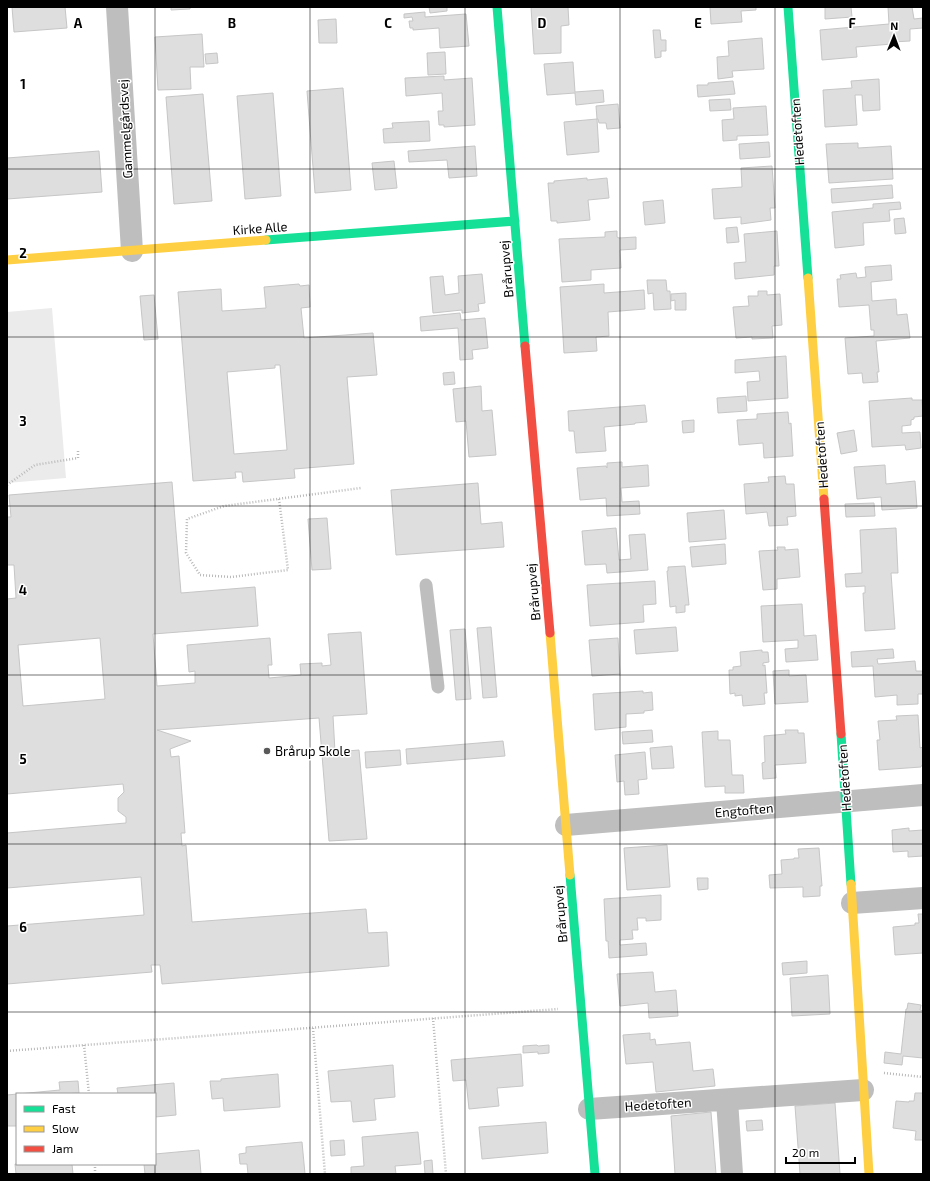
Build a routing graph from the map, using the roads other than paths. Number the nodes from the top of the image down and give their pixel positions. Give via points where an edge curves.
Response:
1 (117, 7) edge
2 (497, 7) edge
3 (788, 7) edge
4 (515, 222) junction
5 (132, 251) junction
6 (7, 260) edge
7 (426, 586) dead end
8 (438, 687) dead end
9 (923, 795) edge
10 (846, 801) junction
11 (566, 825) junction
12 (923, 898) edge
13 (852, 903) junction
14 (862, 1080) junction
15 (727, 1100) junction
16 (590, 1109) junction
17 (595, 1174) edge
18 (732, 1174) edge
19 (869, 1174) edge

1 - 5 street, Gammelgårdsvej
2 - 4 street, Brårupvej
3 - 10 street, Hedetoften
4 - 5 street, Kirke Alle
4 - 11 street, Brårupvej
5 - 6 street, Kirke Alle
7 - 8 lane
9 - 10 street, Engtoften
10 - 11 street, Engtoften
10 - 13 street, Hedetoften
11 - 16 street, Brårupvej
12 - 13 street
13 - 14 street, Hedetoften
14 - 15 street, Hedetoften
14 - 19 street, Hedetoften
15 - 16 street, Hedetoften
15 - 18 street
16 - 17 street, Brårupvej

